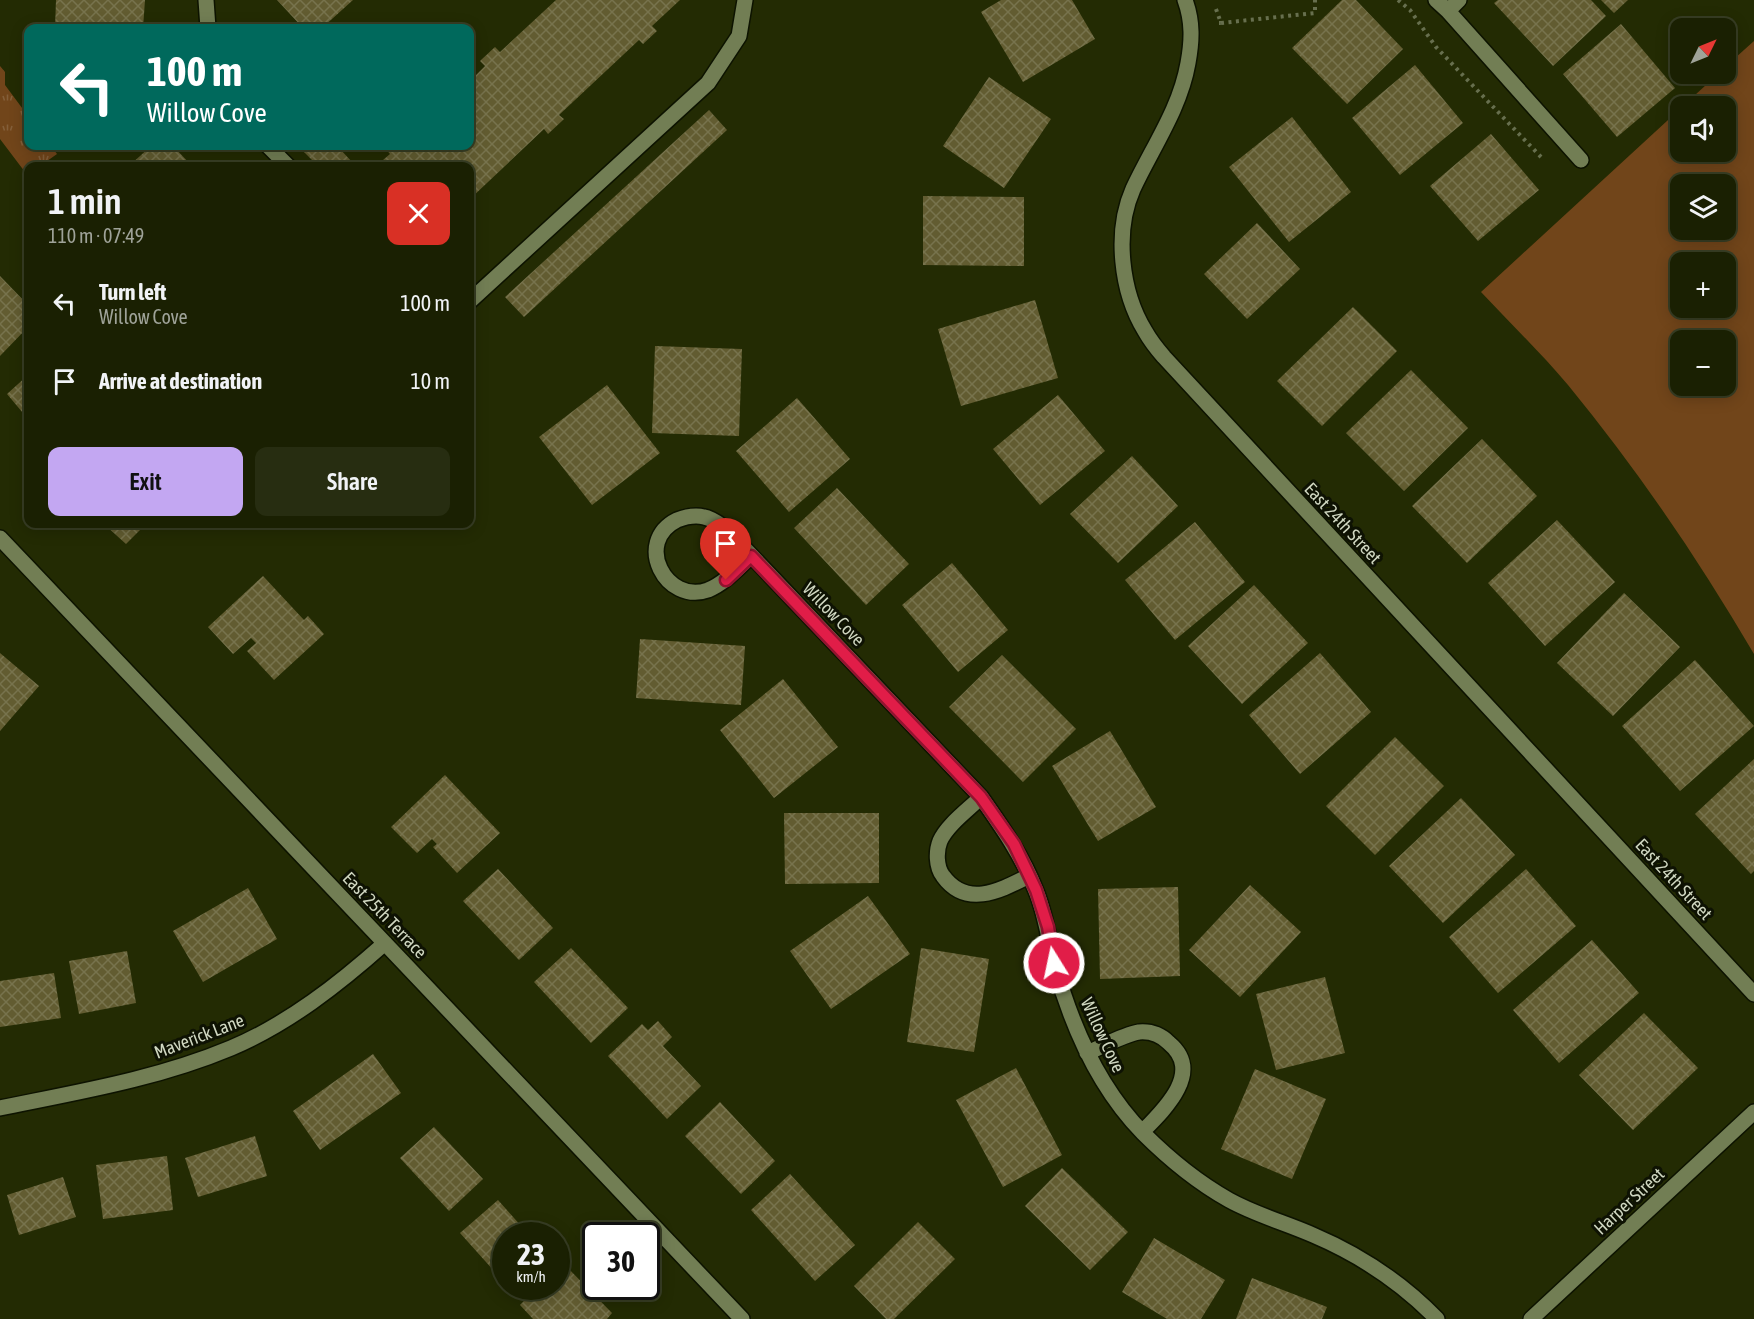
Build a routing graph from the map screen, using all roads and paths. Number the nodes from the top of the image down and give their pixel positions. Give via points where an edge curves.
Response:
1 (206, 0) edge
2 (745, 0) edge
3 (1185, 0) edge
4 (1315, 0) edge
5 (1398, 0) edge
6 (1436, 0) edge
7 (1459, 0) edge
8 (1448, 11) junction
9 (1221, 23) dead end
10 (208, 24) edge
11 (272, 150) edge
12 (1581, 160) dead end
13 (284, 162) edge
14 (1548, 165) dead end
15 (474, 297) edge
16 (0, 538) edge
17 (751, 556) junction
18 (981, 797) junction
19 (1029, 876) junction
20 (385, 943) junction
21 (1754, 994) edge
22 (1087, 1053) junction
23 (0, 1108) edge
24 (1754, 1112) edge
25 (1142, 1132) junction
26 (742, 1319) edge
27 (1437, 1319) edge
28 (1531, 1319) edge

1 - 10 street
2 - 15 street via 739,36 708,83
3 - 21 street, East 24th Street via 1192,28 1184,83 1132,192 1123,225 1125,272 1144,331
4 - 9 path via 1315,13
5 - 14 path via 1410,10 1436,47
6 - 8 street
7 - 8 street
8 - 12 street
11 - 13 street
16 - 20 street, East 25th Terrace
17 - 17 street, Willow Cove via 725,528 705,517 685,517 672,523 655,550 658,567 672,584 689,592 707,590 726,580
17 - 18 street, Willow Cove
18 - 19 street, Willow Cove via 1014,844
18 - 19 street via 940,840 937,857 941,874 965,894 1002,889
19 - 22 street, Willow Cove via 1048,927 1066,1002
20 - 23 street, Maverick Lane via 346,978 290,1017 232,1048 130,1081
20 - 26 street, East 25th Terrace
22 - 25 street, Willow Cove via 1111,1095
22 - 25 street via 1141,1032 1157,1034 1181,1058 1183,1076 1178,1091
24 - 28 street, Harper Street
25 - 27 street, Willow Cove via 1189,1175 1230,1201 1359,1257 1414,1296

